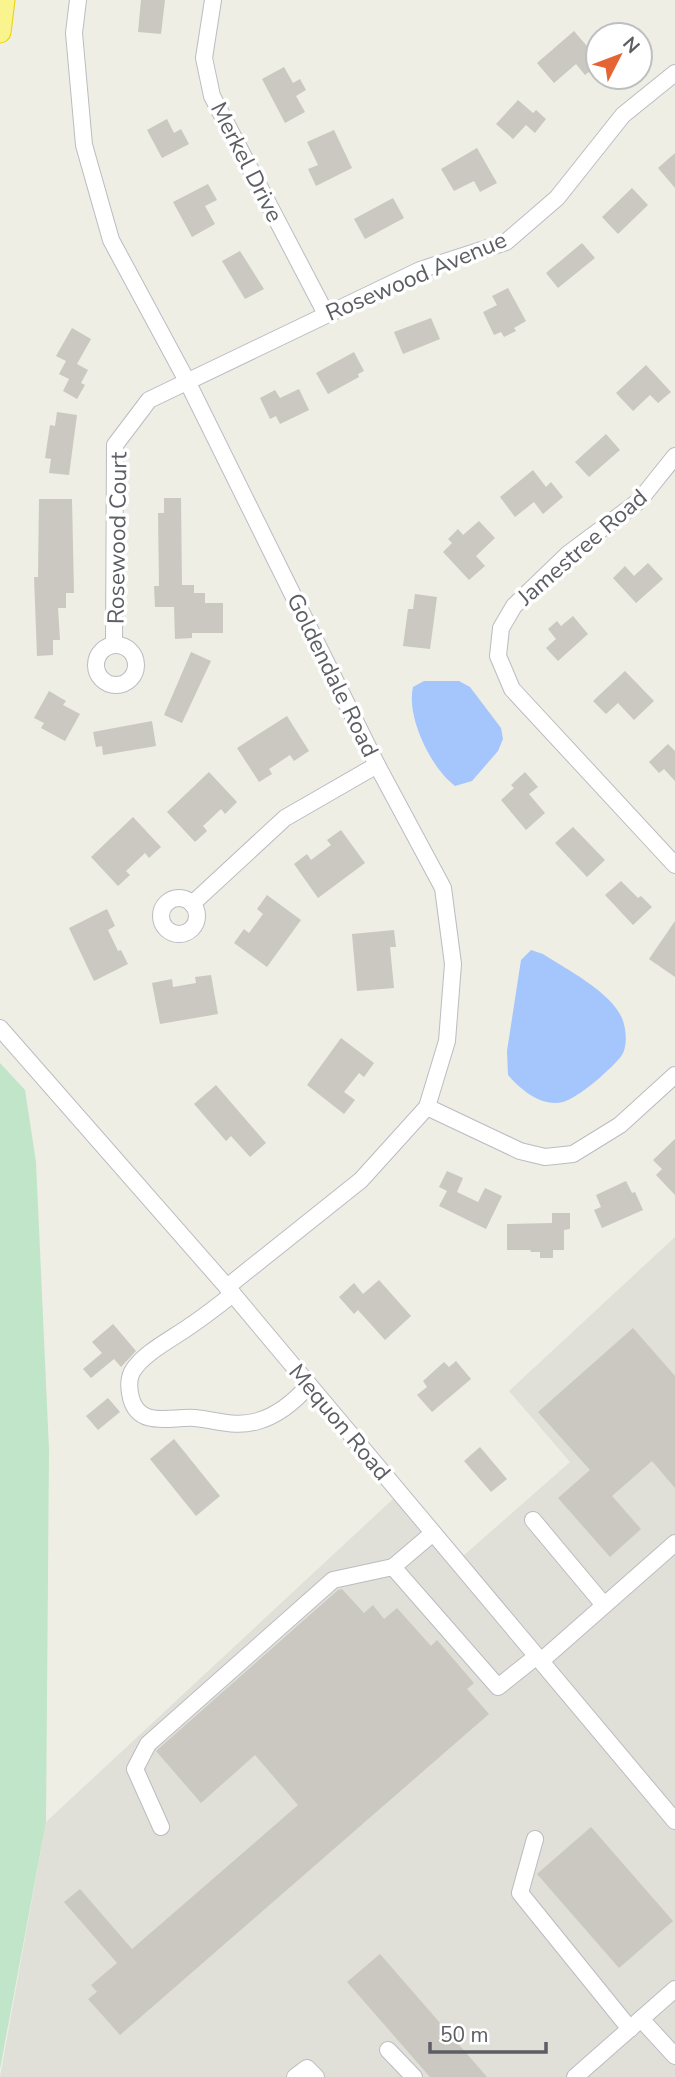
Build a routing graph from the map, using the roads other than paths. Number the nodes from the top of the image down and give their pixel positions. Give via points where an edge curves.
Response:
1 (4, 0) edge
2 (78, 0) edge
3 (213, 0) edge
4 (0, 32) edge
5 (675, 73) edge
6 (326, 314) junction
7 (187, 381) junction
8 (675, 456) edge
9 (114, 645) dead end
10 (377, 765) junction
11 (675, 865) edge
12 (192, 904) dead end
13 (0, 1028) edge
14 (675, 1074) edge
15 (427, 1107) junction
16 (230, 1291) junction
17 (309, 1385) junction
18 (533, 1520) dead end
19 (433, 1533) junction
20 (675, 1544) edge
21 (393, 1567) junction
22 (604, 1605) junction
23 (539, 1658) junction
24 (675, 1821) edge
25 (161, 1827) dead end
26 (535, 1839) dead end
27 (675, 1989) edge
28 (636, 2024) junction
29 (388, 2050) dead end
30 (675, 2056) edge
31 (295, 2077) edge
32 (316, 2077) edge
33 (414, 2077) edge
34 (575, 2077) edge

1 - 4 highway
2 - 7 street, Goldendale Road via 74,33 84,145 111,240
3 - 6 street, Merkel Drive via 204,58 212,96
5 - 6 street, Rosewood Avenue via 623,115 557,198 506,242 420,270
6 - 7 street, Rosewood Avenue
7 - 9 street, Rosewood Court via 149,400 115,445
7 - 10 street, Goldendale Road
8 - 11 street, Jamestree Road via 639,501 568,554 514,606 501,628 498,656 512,689
10 - 12 street via 285,818
10 - 15 street, Goldendale Road via 443,888 453,964 447,1041
13 - 16 street, Mequon Road
14 - 15 street via 620,1125 573,1154 545,1157 520,1151
15 - 16 street, Goldendale Road via 361,1180
16 - 17 street, Mequon Road
16 - 17 street, Goldendale Road via 131,1373 128,1386 138,1412 155,1420 185,1418 242,1425 278,1412
17 - 19 street, Mequon Road
18 - 22 street
19 - 21 street
19 - 23 street, Mequon Road
20 - 22 street
21 - 23 street via 498,1687
21 - 25 street via 333,1580 148,1744 135,1769
22 - 23 street
23 - 24 street, Mequon Road
26 - 28 street via 520,1893
27 - 28 street
28 - 30 street
28 - 34 street
29 - 33 street
31 - 32 street via 307,2068

